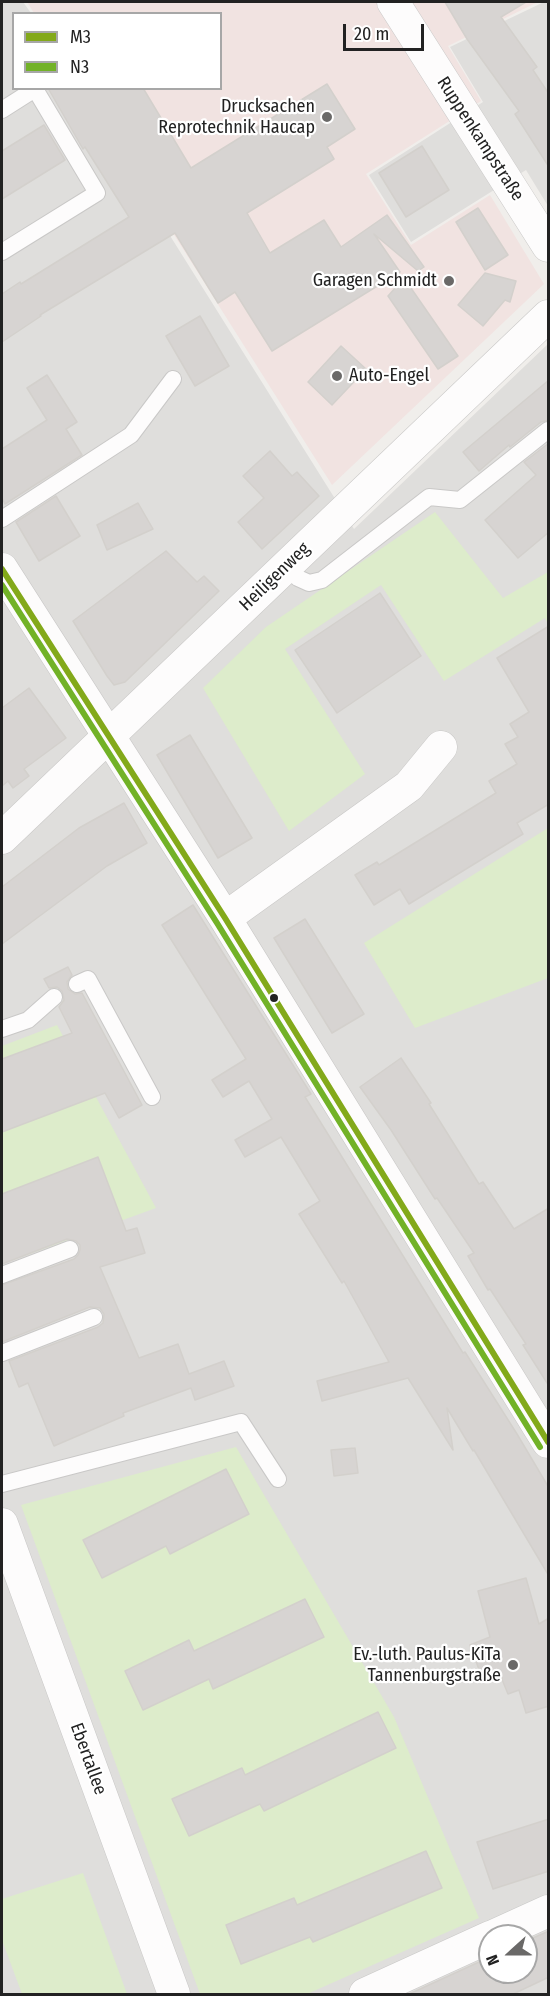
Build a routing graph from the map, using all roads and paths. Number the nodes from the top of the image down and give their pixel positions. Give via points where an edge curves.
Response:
1 (393, 2) edge
2 (2, 110) edge
3 (549, 246) edge
4 (2, 252) edge
5 (549, 316) edge
6 (173, 379) dead end
7 (549, 430) edge
8 (2, 519) edge
9 (286, 566) junction
10 (2, 569) edge
11 (107, 736) junction
12 (441, 747) dead end
13 (2, 838) edge
14 (225, 918) junction
15 (77, 984) dead end
16 (54, 997) dead end
17 (2, 1029) edge
18 (152, 1097) dead end
19 (70, 1249) dead end
20 (2, 1275) edge
21 (94, 1317) dead end
22 (2, 1353) edge
23 (549, 1442) edge
24 (278, 1479) dead end
25 (2, 1484) edge
26 (2, 1524) edge
27 (549, 1911) edge
28 (520, 1924) edge
29 (478, 1943) edge
30 (174, 1995) edge
31 (365, 1995) edge

1 - 3 street, Ruppenkampstraße
2 - 4 lane via 35,90 97,193
5 - 9 street, Heiligenweg
6 - 8 lane via 131,435
7 - 9 lane via 460,500 429,497 321,580 309,583
9 - 11 street, Heiligenweg
10 - 11 street
11 - 13 street, Heiligenweg
11 - 14 street
12 - 14 street via 409,786
14 - 23 street
15 - 18 lane via 88,979
16 - 17 lane via 28,1020
19 - 20 lane
21 - 22 lane
24 - 25 lane via 241,1422
26 - 30 street, Ebertallee
27 - 28 street
29 - 31 street

